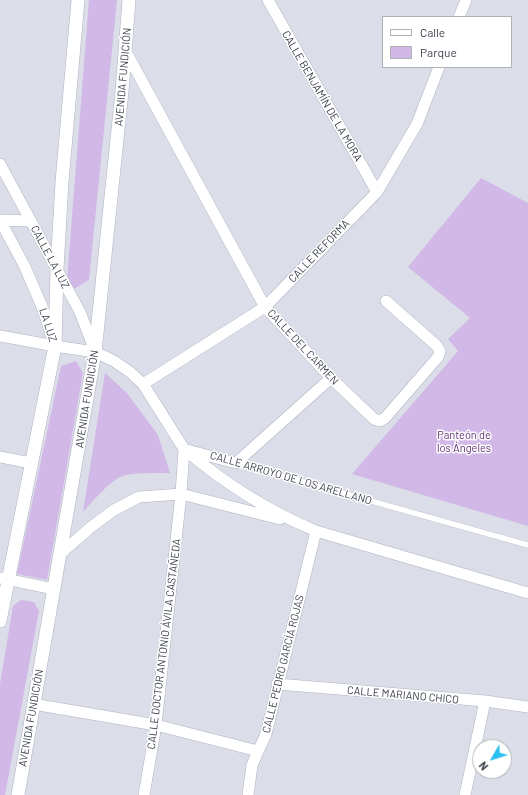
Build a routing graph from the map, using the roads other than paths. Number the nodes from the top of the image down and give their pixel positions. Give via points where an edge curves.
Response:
1 (78, 0) edge
2 (129, 0) edge
3 (268, 0) edge
4 (466, 0) edge
5 (459, 16) edge
6 (125, 50) junction
7 (439, 68) edge
8 (0, 164) edge
9 (377, 192) junction
10 (0, 220) edge
11 (31, 222) junction
12 (57, 268) junction
13 (386, 301) dead end
14 (265, 307) junction
15 (0, 336) edge
16 (55, 346) junction
17 (95, 352) junction
18 (331, 378) junction
19 (143, 384) junction
20 (184, 449) junction
21 (0, 457) edge
22 (236, 462) junction
23 (31, 463) junction
24 (181, 494) junction
25 (296, 523) junction
26 (316, 532) junction
27 (528, 545) edge
28 (60, 554) junction
29 (4, 579) edge
30 (54, 589) junction
31 (528, 593) edge
32 (0, 621) edge
33 (277, 684) junction
34 (485, 701) junction
35 (33, 704) junction
36 (528, 707) edge
37 (156, 724) junction
38 (258, 751) junction
39 (18, 795) edge
40 (144, 795) edge
41 (248, 795) edge
42 (465, 795) edge

1 - 12 street
2 - 6 street, AVENIDA FUNDICIÓN
3 - 9 street, CALLE BENJAMÍN DE LA MORA
4 - 5 street
6 - 14 street, CALLE DEL CARMEN
6 - 17 street, AVENIDA FUNDICIÓN
7 - 9 street, CALLE REFORMA via 417,124
8 - 11 street, CALLE LA LUZ
9 - 14 street, CALLE REFORMA
10 - 11 street, LA LUZ
10 - 16 street, LA LUZ via 25,267
11 - 12 street, CALLE LA LUZ
12 - 16 street
12 - 17 street, CALLE LA LUZ via 80,312
13 - 18 street, CALLE DEL CARMEN via 436,345 440,351 438,357 380,421 374,419
14 - 18 street, CALLE DEL CARMEN
14 - 19 street, CALLE REFORMA
15 - 16 street
16 - 17 street, LA LUZ
16 - 23 street
17 - 19 street, LA LUZ via 114,361
17 - 28 street, AVENIDA FUNDICIÓN
18 - 22 street
19 - 20 street, LA LUZ
20 - 22 street, CALLE ARROYO DE LOS ARELLANO
20 - 24 street
20 - 25 street, CALLE ARROYO DE LOS ARELLANO via 236,489
21 - 23 street
22 - 27 lane, CALLE ARROYO DE LOS ARELLANO
23 - 29 street
24 - 25 street, CALLE ARROYO DE LOS ARELLANO
24 - 28 street, CALLE ARROYO DE LOS ARELLANO via 139,497 114,510
24 - 37 street, CALLE DOCTOR ANTONIO ÁVILA CASTAÑEDA
25 - 26 street, CALLE ARROYO DE LOS ARELLANO
26 - 31 street, CALLE ARROYO DE LOS ARELLANO
26 - 33 street, CALLE PEDRO GARCÍA ROJAS
28 - 30 street, AVENIDA FUNDICIÓN
29 - 30 street
29 - 32 street
30 - 35 street, AVENIDA FUNDICIÓN
33 - 34 street, CALLE MARIANO CHICO
33 - 38 street, CALLE PEDRO GARCÍA ROJAS via 266,734
34 - 36 street, CALLE MARIANO CHICO
34 - 42 street
35 - 37 street
35 - 39 street, AVENIDA FUNDICIÓN
37 - 38 street
37 - 40 street, CALLE DOCTOR ANTONIO ÁVILA CASTAÑEDA
38 - 41 street, CALLE PEDRO GARCÍA ROJAS via 252,765

